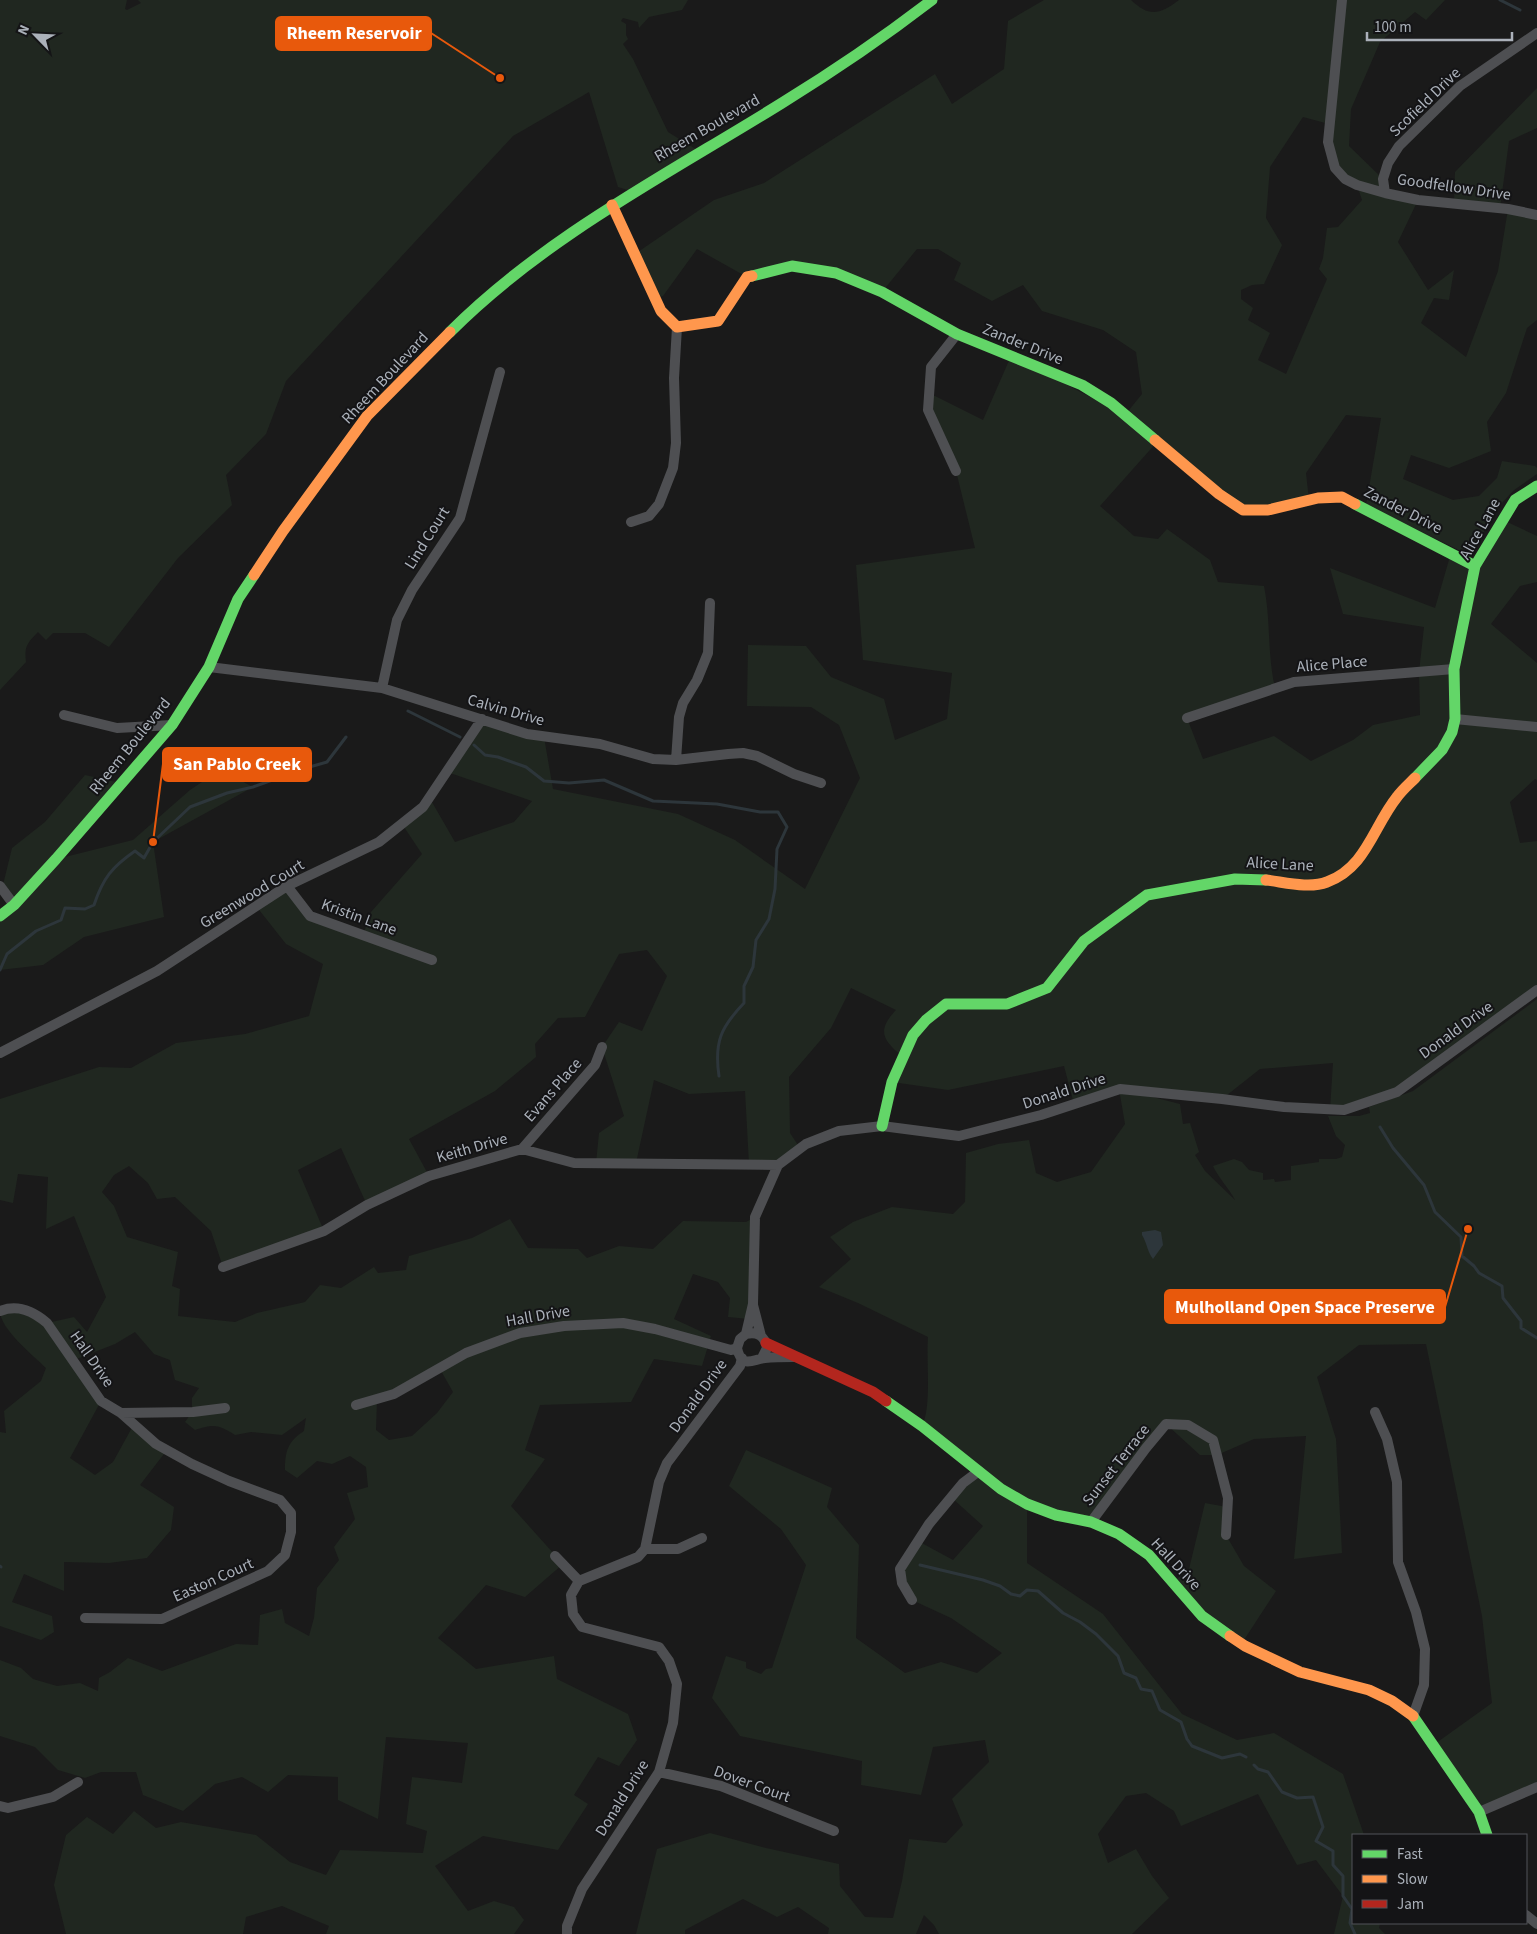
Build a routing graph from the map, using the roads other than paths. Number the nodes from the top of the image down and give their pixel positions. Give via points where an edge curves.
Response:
1 (932, 0) edge
2 (1342, 0) edge
3 (1537, 33) edge
4 (1385, 193) junction
5 (612, 205) junction
6 (1537, 215) edge
7 (677, 327) junction
8 (957, 334) junction
9 (500, 372) dead end
10 (956, 471) dead end
11 (1537, 486) edge
12 (631, 522) dead end
13 (1475, 566) junction
14 (710, 603) dead end
15 (209, 667) junction
16 (1454, 669) junction
17 (382, 688) junction
18 (64, 715) dead end
19 (1187, 718) dead end
20 (482, 719) junction
21 (1455, 719) junction
22 (172, 725) junction
23 (1537, 728) edge
24 (676, 760) junction
25 (821, 783) dead end
26 (0, 886) edge
27 (287, 886) junction
28 (14, 905) junction
29 (0, 916) edge
30 (432, 960) dead end
31 (1537, 990) edge
32 (602, 1047) dead end
33 (0, 1052) edge
34 (882, 1126) junction
35 (522, 1149) junction
36 (778, 1165) junction
37 (223, 1267) dead end
38 (753, 1304) junction
39 (0, 1311) edge
40 (746, 1334) junction
41 (764, 1339) junction
42 (737, 1348) junction
43 (797, 1357) junction
44 (742, 1358) junction
45 (762, 1358) junction
46 (356, 1405) dead end
47 (225, 1408) dead end
48 (1375, 1412) dead end
49 (121, 1413) junction
50 (979, 1471) junction
51 (1091, 1522) junction
52 (1226, 1535) dead end
53 (702, 1538) dead end
54 (645, 1549) junction
55 (555, 1556) dead end
56 (579, 1581) junction
57 (912, 1600) dead end
58 (85, 1618) dead end
59 (1412, 1716) junction
60 (659, 1772) junction
61 (78, 1782) dead end
62 (1537, 1787) edge
63 (0, 1806) edge
64 (1479, 1812) junction
65 (834, 1831) dead end
66 (1487, 1834) edge
67 (1527, 1916) edge
68 (1537, 1924) edge
69 (567, 1934) edge

1 - 5 street, Rheem Boulevard via 784,102
2 - 4 street, Goodfellow Drive via 1328,142 1330,157 1334,168 1345,179
3 - 4 street, Scofield Drive via 1460,86 1399,146 1388,163 1383,180
4 - 6 street, Goodfellow Drive
5 - 7 street via 661,311
5 - 15 street, Rheem Boulevard via 525,266 473,309 367,416 238,599
7 - 8 street, Zander Drive via 718,320 747,277 792,266 836,273 882,292
7 - 12 street via 673,468 659,504 649,516
8 - 10 street via 931,366 928,410
8 - 13 street, Zander Drive via 1082,385 1111,403 1219,494 1244,510 1268,510 1318,498 1342,497
9 - 17 street, Lind Court via 460,518 412,590 397,620
11 - 13 street, Alice Lane via 1515,500
13 - 16 street, Alice Lane
14 - 24 street via 708,653 683,703
15 - 17 street, Calvin Drive
15 - 22 street, Rheem Boulevard
16 - 19 street, Alice Place via 1294,682
16 - 21 street, Alice Lane
17 - 20 street, Calvin Drive
18 - 22 street via 117,728
20 - 24 street, Calvin Drive via 526,734 600,744 653,759
20 - 27 street, Greenwood Court via 423,806 379,842
21 - 23 street
21 - 34 street, Alice Lane via 1442,750 1396,798 1362,856 1338,876 1327,882 1301,884 1235,878 1147,895 1084,941 1047,988 1007,1004 946,1004 912,1035 892,1082
22 - 28 street, Rheem Boulevard
24 - 25 street, Calvin Drive via 744,753
26 - 28 street
27 - 30 street, Kristin Lane via 310,916
27 - 33 street, Greenwood Court via 157,971
28 - 29 street, Rheem Boulevard
31 - 34 street, Donald Drive via 1397,1092 1344,1110 1284,1107 1120,1089 1041,1115 958,1136
32 - 35 street, Evans Place via 595,1065
34 - 36 street, Donald Drive via 839,1131 806,1144
35 - 36 street, Keith Drive via 574,1163
35 - 37 street, Keith Drive via 429,1176 367,1205 324,1231
36 - 38 street via 756,1217
38 - 40 street
38 - 41 street
39 - 49 street, Hall Drive via 22,1308 36,1313 47,1323 101,1401
40 - 41 street via 751,1332
40 - 42 street
41 - 43 street, Hall Drive
41 - 45 street via 766,1352
42 - 44 street
42 - 46 street, Hall Drive via 731,1350 623,1323 564,1326 520,1333 466,1353 411,1386
43 - 45 street, Hall Drive
43 - 50 street, Hall Drive via 872,1392
44 - 45 street via 753,1362
44 - 54 street, Donald Drive via 740,1366 667,1463 658,1482
47 - 49 street
48 - 59 street via 1386,1435 1397,1482 1398,1562 1425,1649 1424,1685
49 - 58 street, Easton Court via 156,1444 192,1464 228,1482 280,1500 290,1513 291,1532 285,1554 268,1571 162,1619
50 - 51 street, Hall Drive via 1026,1504 1056,1515
50 - 57 street via 963,1483 929,1524 900,1569 902,1583
51 - 52 street, Sunset Terrace via 1166,1424 1188,1425 1213,1440 1228,1498
51 - 59 street, Hall Drive via 1119,1534 1149,1555 1202,1616 1245,1646 1300,1672 1369,1690
53 - 54 street via 678,1549
54 - 56 street via 638,1557
55 - 56 street
56 - 60 street, Donald Drive via 570,1595 573,1614 582,1627 659,1647 669,1661 677,1684 673,1722
59 - 64 street, Hall Drive
60 - 65 street, Dover Court via 721,1786
60 - 69 street, Donald Drive via 582,1889 567,1926
61 - 63 street via 53,1797 8,1808
62 - 64 street
64 - 66 street, Hall Drive
67 - 68 street

